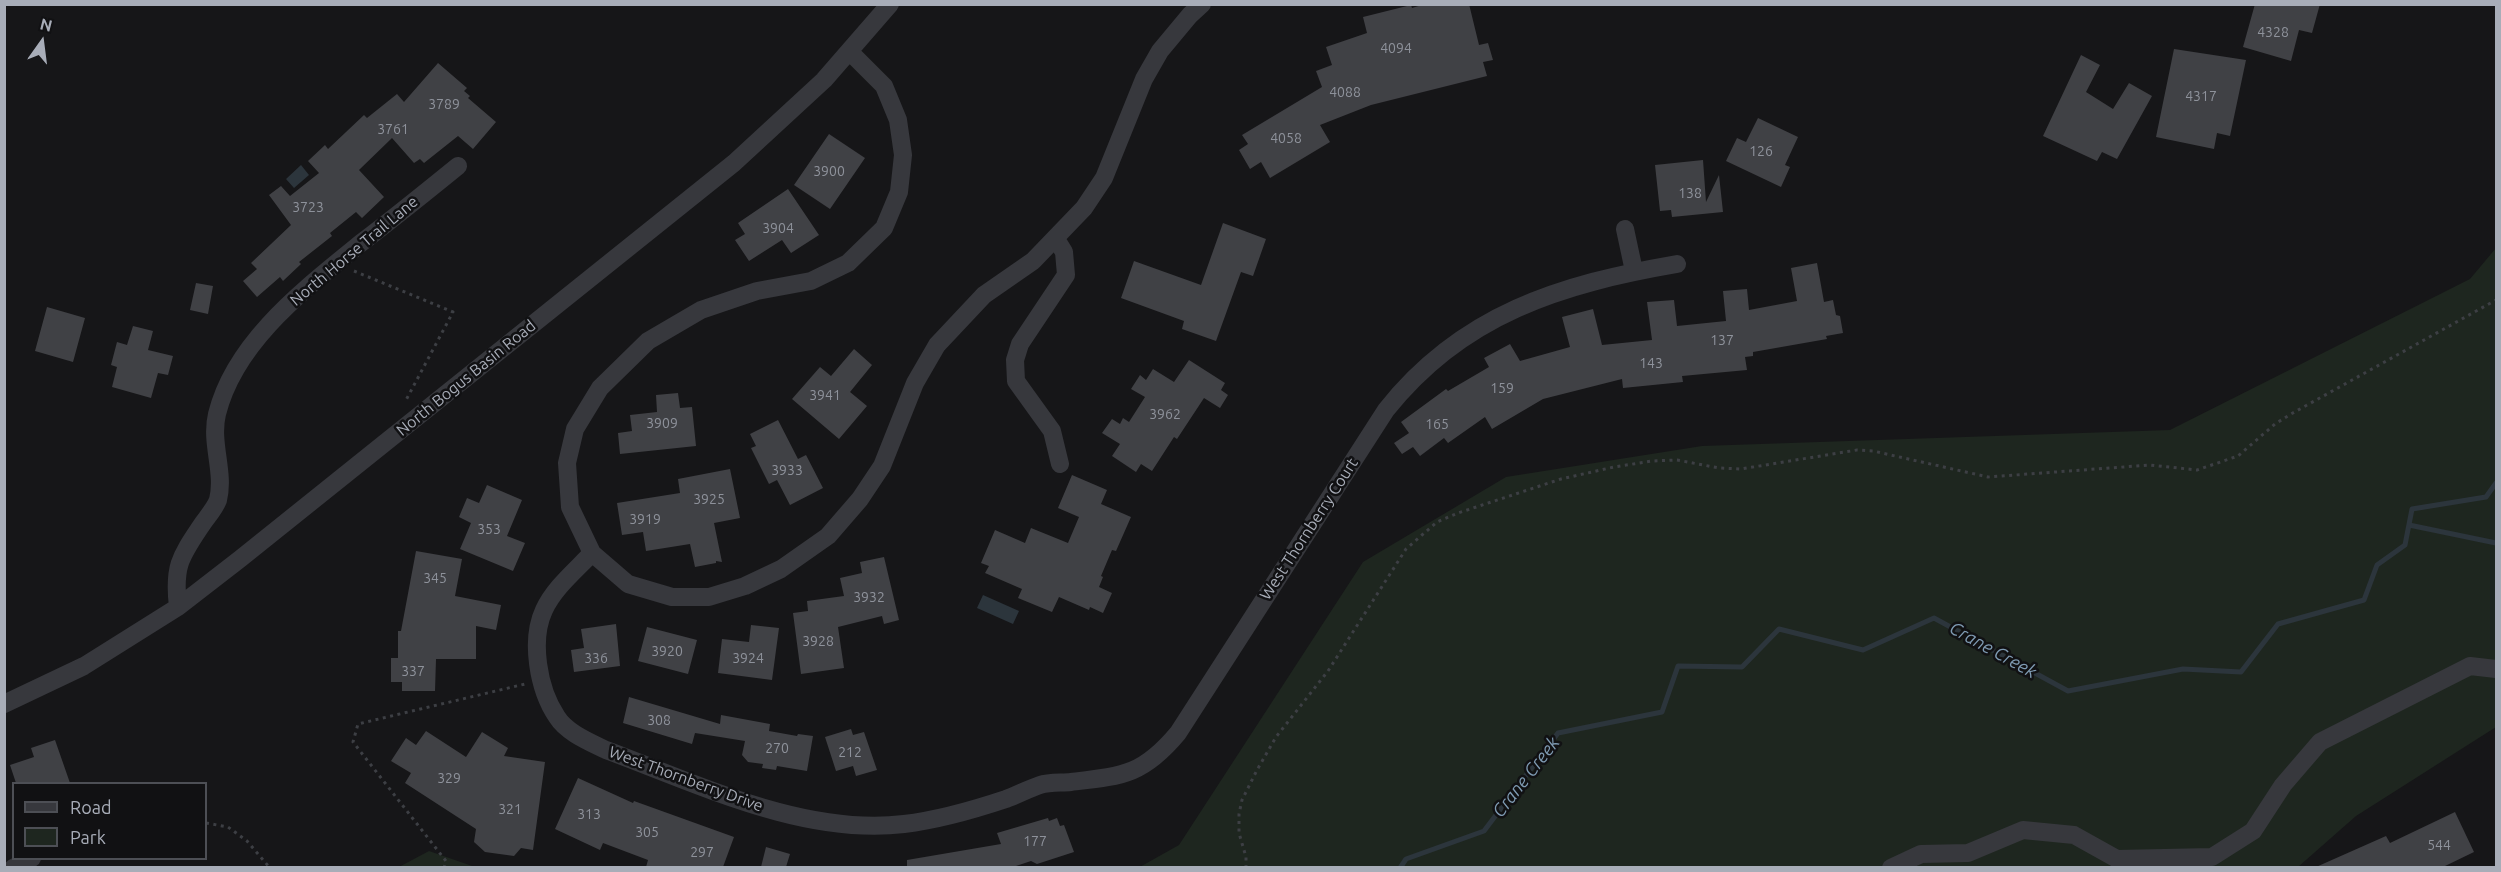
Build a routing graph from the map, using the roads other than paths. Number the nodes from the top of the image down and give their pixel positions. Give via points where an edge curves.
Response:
1 (890, 4) edge
2 (1202, 4) edge
3 (850, 52) junction
4 (458, 166) dead end
5 (1625, 229) dead end
6 (1056, 239) junction
7 (1677, 264) dead end
8 (1634, 271) junction
9 (1060, 464) dead end
10 (592, 553) junction
11 (178, 607) junction
12 (2496, 669) edge
13 (4, 704) edge
14 (1006, 798) joint
15 (28, 860) edge
16 (13, 867) edge
17 (1891, 867) edge

1 - 3 street, North Bogus Basin Road
2 - 6 street via 1160,51 1144,79 1104,178
3 - 10 street via 884,86 898,120 903,154 899,192 884,228 848,263 811,281 757,291 701,310 648,341 600,388 575,429 567,463 570,507
3 - 11 street, North Bogus Basin Road via 734,163
4 - 11 street, North Horse Trail Lane via 294,298 230,376 217,415 215,444 221,486 216,504 183,553 176,572
5 - 8 street
6 - 9 street via 1064,252 1066,275 1020,344 1015,360 1016,381 1052,431
6 - 10 street via 1033,261 984,295 937,345 915,383 882,466 860,500 828,536 781,569 708,597 672,597 628,584
7 - 8 street, West Thornberry Court
8 - 14 street, West Thornberry Court via 1539,297 1496,317 1416,375 1386,410 1165,750 1118,777 1041,785
10 - 14 street, West Thornberry Drive via 544,609 537,651 541,680 557,718 583,739 760,807 853,824 903,824 949,816
11 - 13 street, North Bogus Basin Road via 84,666
12 - 17 street via 2470,666 2320,742 2283,784 2253,831 2212,857 2116,859 2074,835 2023,830 1968,853 1921,854
15 - 16 street

